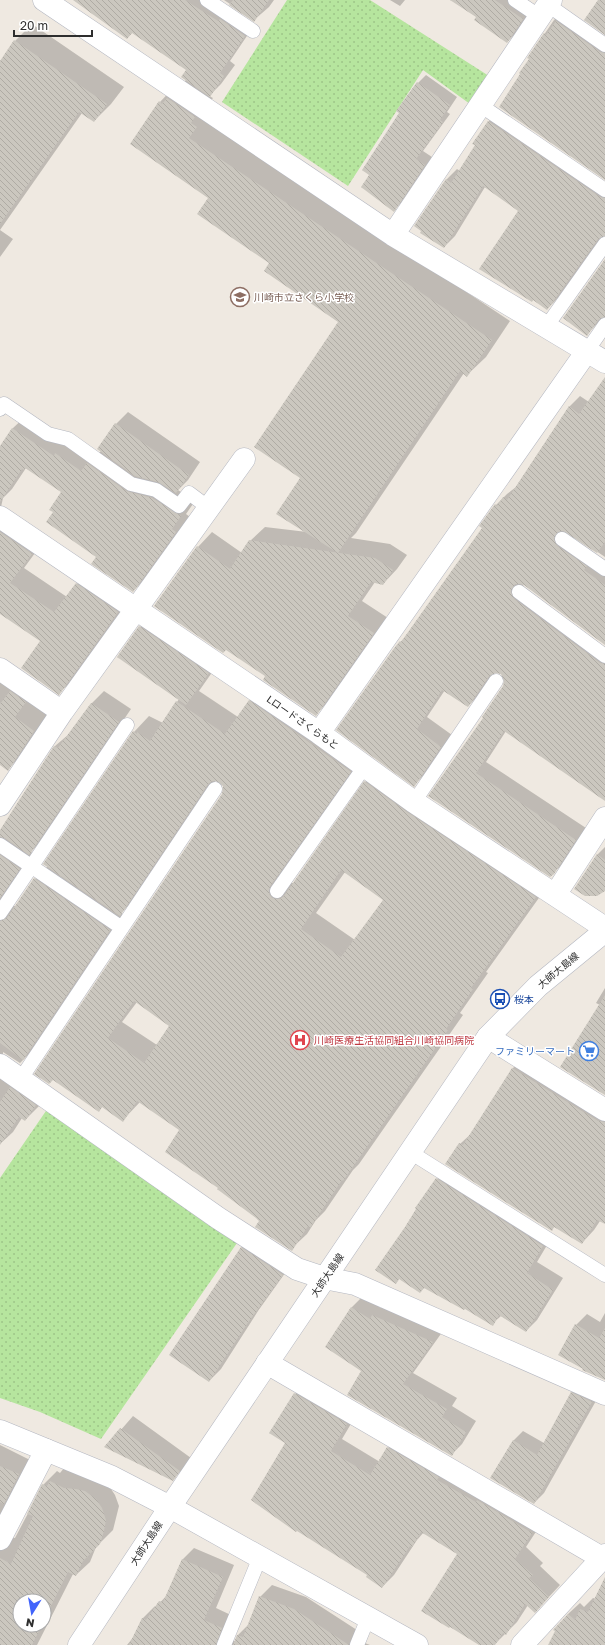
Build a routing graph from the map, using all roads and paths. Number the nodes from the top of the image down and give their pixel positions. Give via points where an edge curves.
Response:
1 (44, 0) edge
2 (207, 0) edge
3 (515, 0) edge
4 (546, 7) edge
5 (253, 31) dead end
6 (605, 45) edge
7 (480, 105) junction
8 (605, 190) edge
9 (393, 235) junction
10 (605, 244) edge
11 (605, 325) edge
12 (546, 327) junction
13 (596, 356) edge
14 (0, 409) edge
15 (244, 459) dead end
16 (209, 508) junction
17 (0, 517) edge
18 (562, 539) dead end
19 (605, 569) edge
20 (519, 592) dead end
21 (137, 609) junction
22 (605, 656) edge
23 (0, 669) edge
24 (496, 681) dead end
25 (62, 712) junction
26 (127, 725) dead end
27 (319, 733) junction
28 (365, 766) junction
29 (215, 789) dead end
30 (414, 802) junction
31 (0, 805) edge
32 (605, 818) edge
33 (0, 845) edge
34 (32, 866) junction
35 (277, 891) dead end
36 (555, 895) junction
37 (0, 913) edge
38 (122, 928) junction
39 (605, 929) edge
40 (488, 1037) junction
41 (0, 1065) edge
42 (20, 1080) junction
43 (605, 1110) edge
44 (410, 1152) junction
45 (605, 1274) edge
46 (324, 1278) junction
47 (267, 1364) junction
48 (605, 1394) edge
49 (0, 1431) edge
50 (46, 1450) junction
51 (170, 1507) junction
52 (0, 1539) edge
53 (604, 1557) edge
54 (260, 1558) junction
55 (368, 1618) junction
56 (79, 1645) edge
57 (224, 1645) edge
58 (357, 1645) edge
59 (417, 1645) edge
60 (522, 1645) edge

1 - 9 street
2 - 5 lane
3 - 4 lane
4 - 6 lane
4 - 7 street
7 - 8 lane
7 - 9 street
9 - 12 street
10 - 12 lane
11 - 13 lane
12 - 13 street
13 - 27 street
14 - 16 lane via 4,404 48,434 68,439 131,484 156,490 179,506 188,493
15 - 16 street
16 - 21 street
17 - 21 street, Lロードさくらもと
18 - 19 lane
20 - 22 lane
21 - 25 street
21 - 27 street, Lロードさくらもと
23 - 25 street
24 - 30 lane
25 - 31 street
26 - 34 lane
27 - 28 street, Lロードさくらもと
28 - 30 street, Lロードさくらもと
28 - 35 lane
29 - 38 lane
30 - 36 street, Lロードさくらもと
32 - 36 street
33 - 34 lane
34 - 37 lane
34 - 38 lane
36 - 39 street, Lロードさくらもと
38 - 42 lane
39 - 40 street, 大師大島線 via 538,986
40 - 43 street
40 - 44 street, 大師大島線
41 - 42 street
42 - 46 street via 218,1218 297,1268
44 - 45 lane
44 - 46 street, 大師大島線
46 - 47 street, 大師大島線
46 - 48 street via 355,1284
47 - 51 street, 大師大島線
47 - 53 street
49 - 50 street
50 - 51 street via 112,1477
50 - 52 street
51 - 54 street
51 - 56 street, 大師大島線
53 - 60 street
54 - 55 street
54 - 57 lane
55 - 58 lane
55 - 59 street

